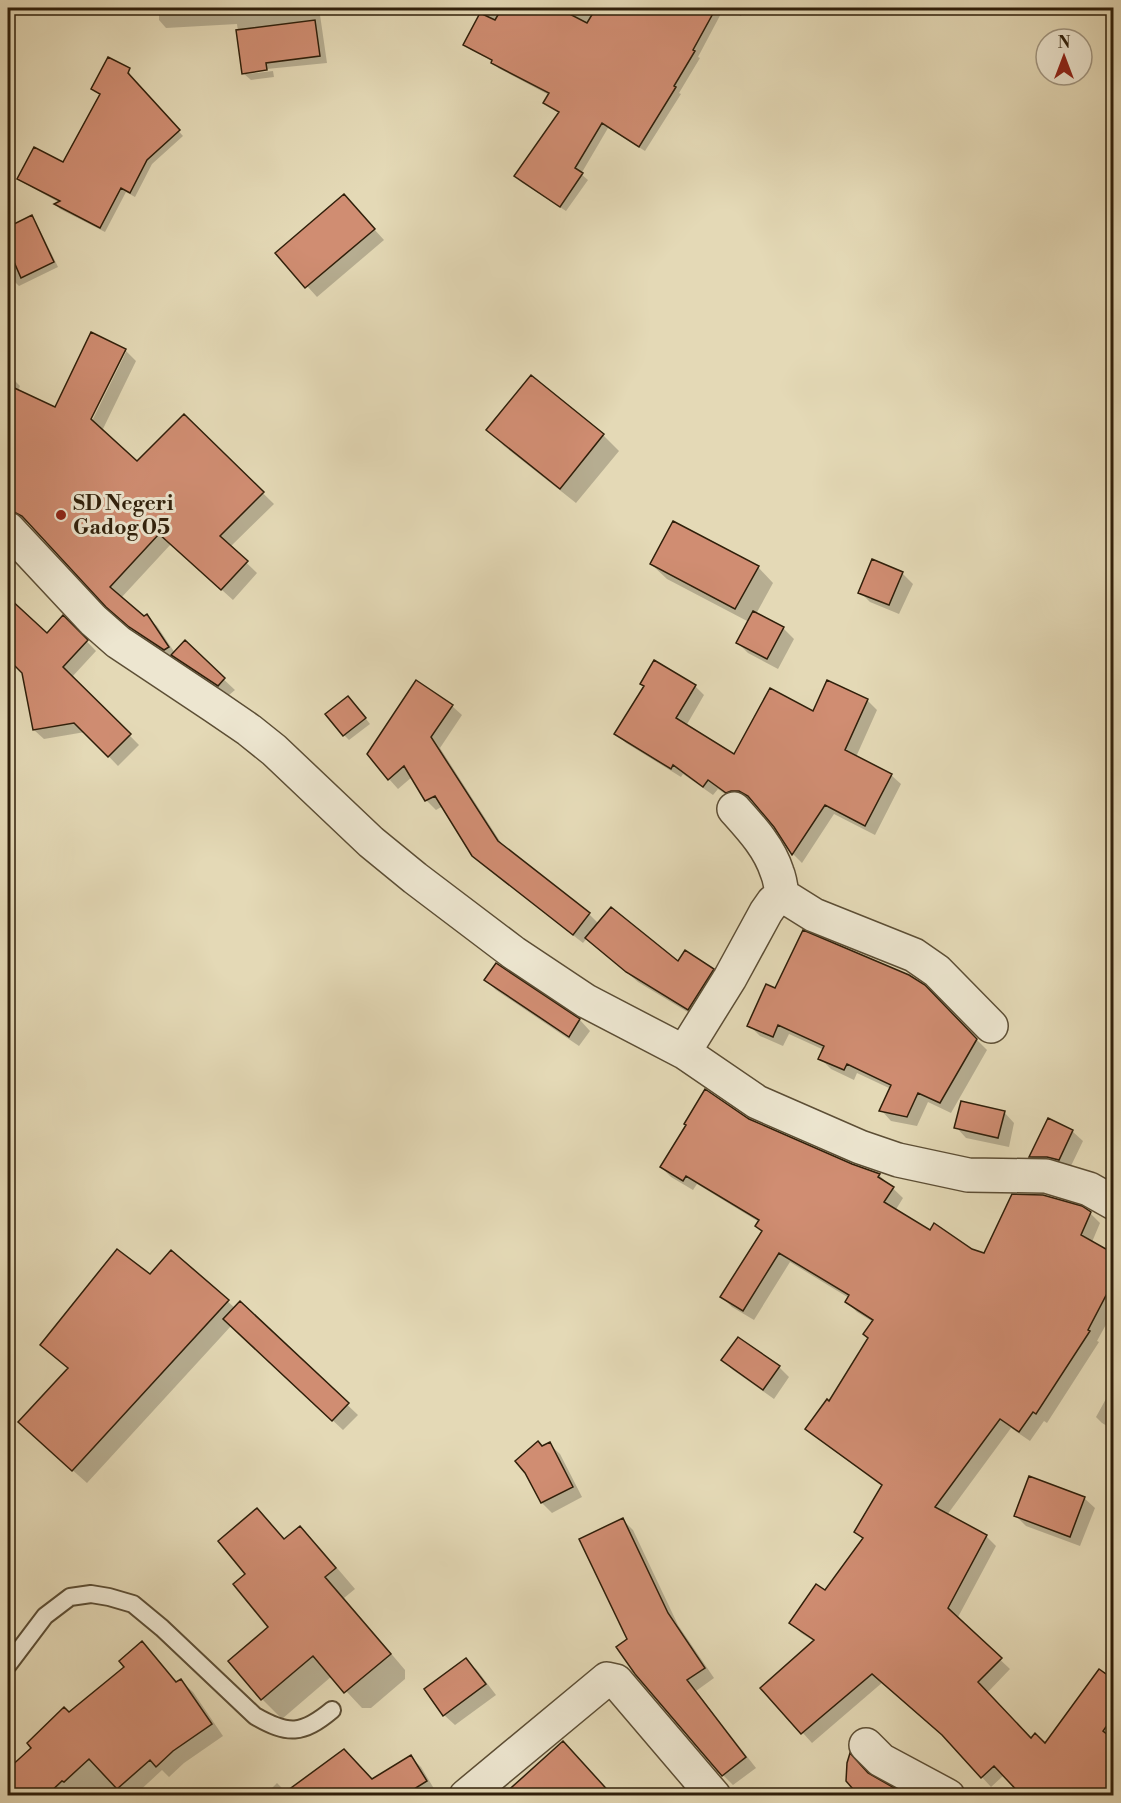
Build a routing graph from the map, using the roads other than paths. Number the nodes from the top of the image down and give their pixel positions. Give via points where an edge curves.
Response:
1 (8, 529) edge
2 (734, 809) dead end
3 (782, 895) junction
4 (991, 1026) dead end
5 (684, 1052) junction
6 (1113, 1203) edge
7 (8, 1665) edge
8 (332, 1710) dead end
9 (866, 1745) dead end
10 (466, 1796) edge
11 (714, 1796) edge
12 (948, 1796) edge

1 - 5 street via 118,642 274,750 371,842 432,891 586,1001
2 - 3 street via 765,848 777,872
3 - 4 street via 814,915 914,955 937,971
3 - 5 street via 766,912
5 - 6 street via 758,1102 898,1160 968,1175 1046,1176 1089,1189
7 - 8 lane via 45,1616 70,1597 91,1594 133,1604 268,1723 303,1729
9 - 12 street via 880,1760
10 - 11 street via 608,1679 616,1681

